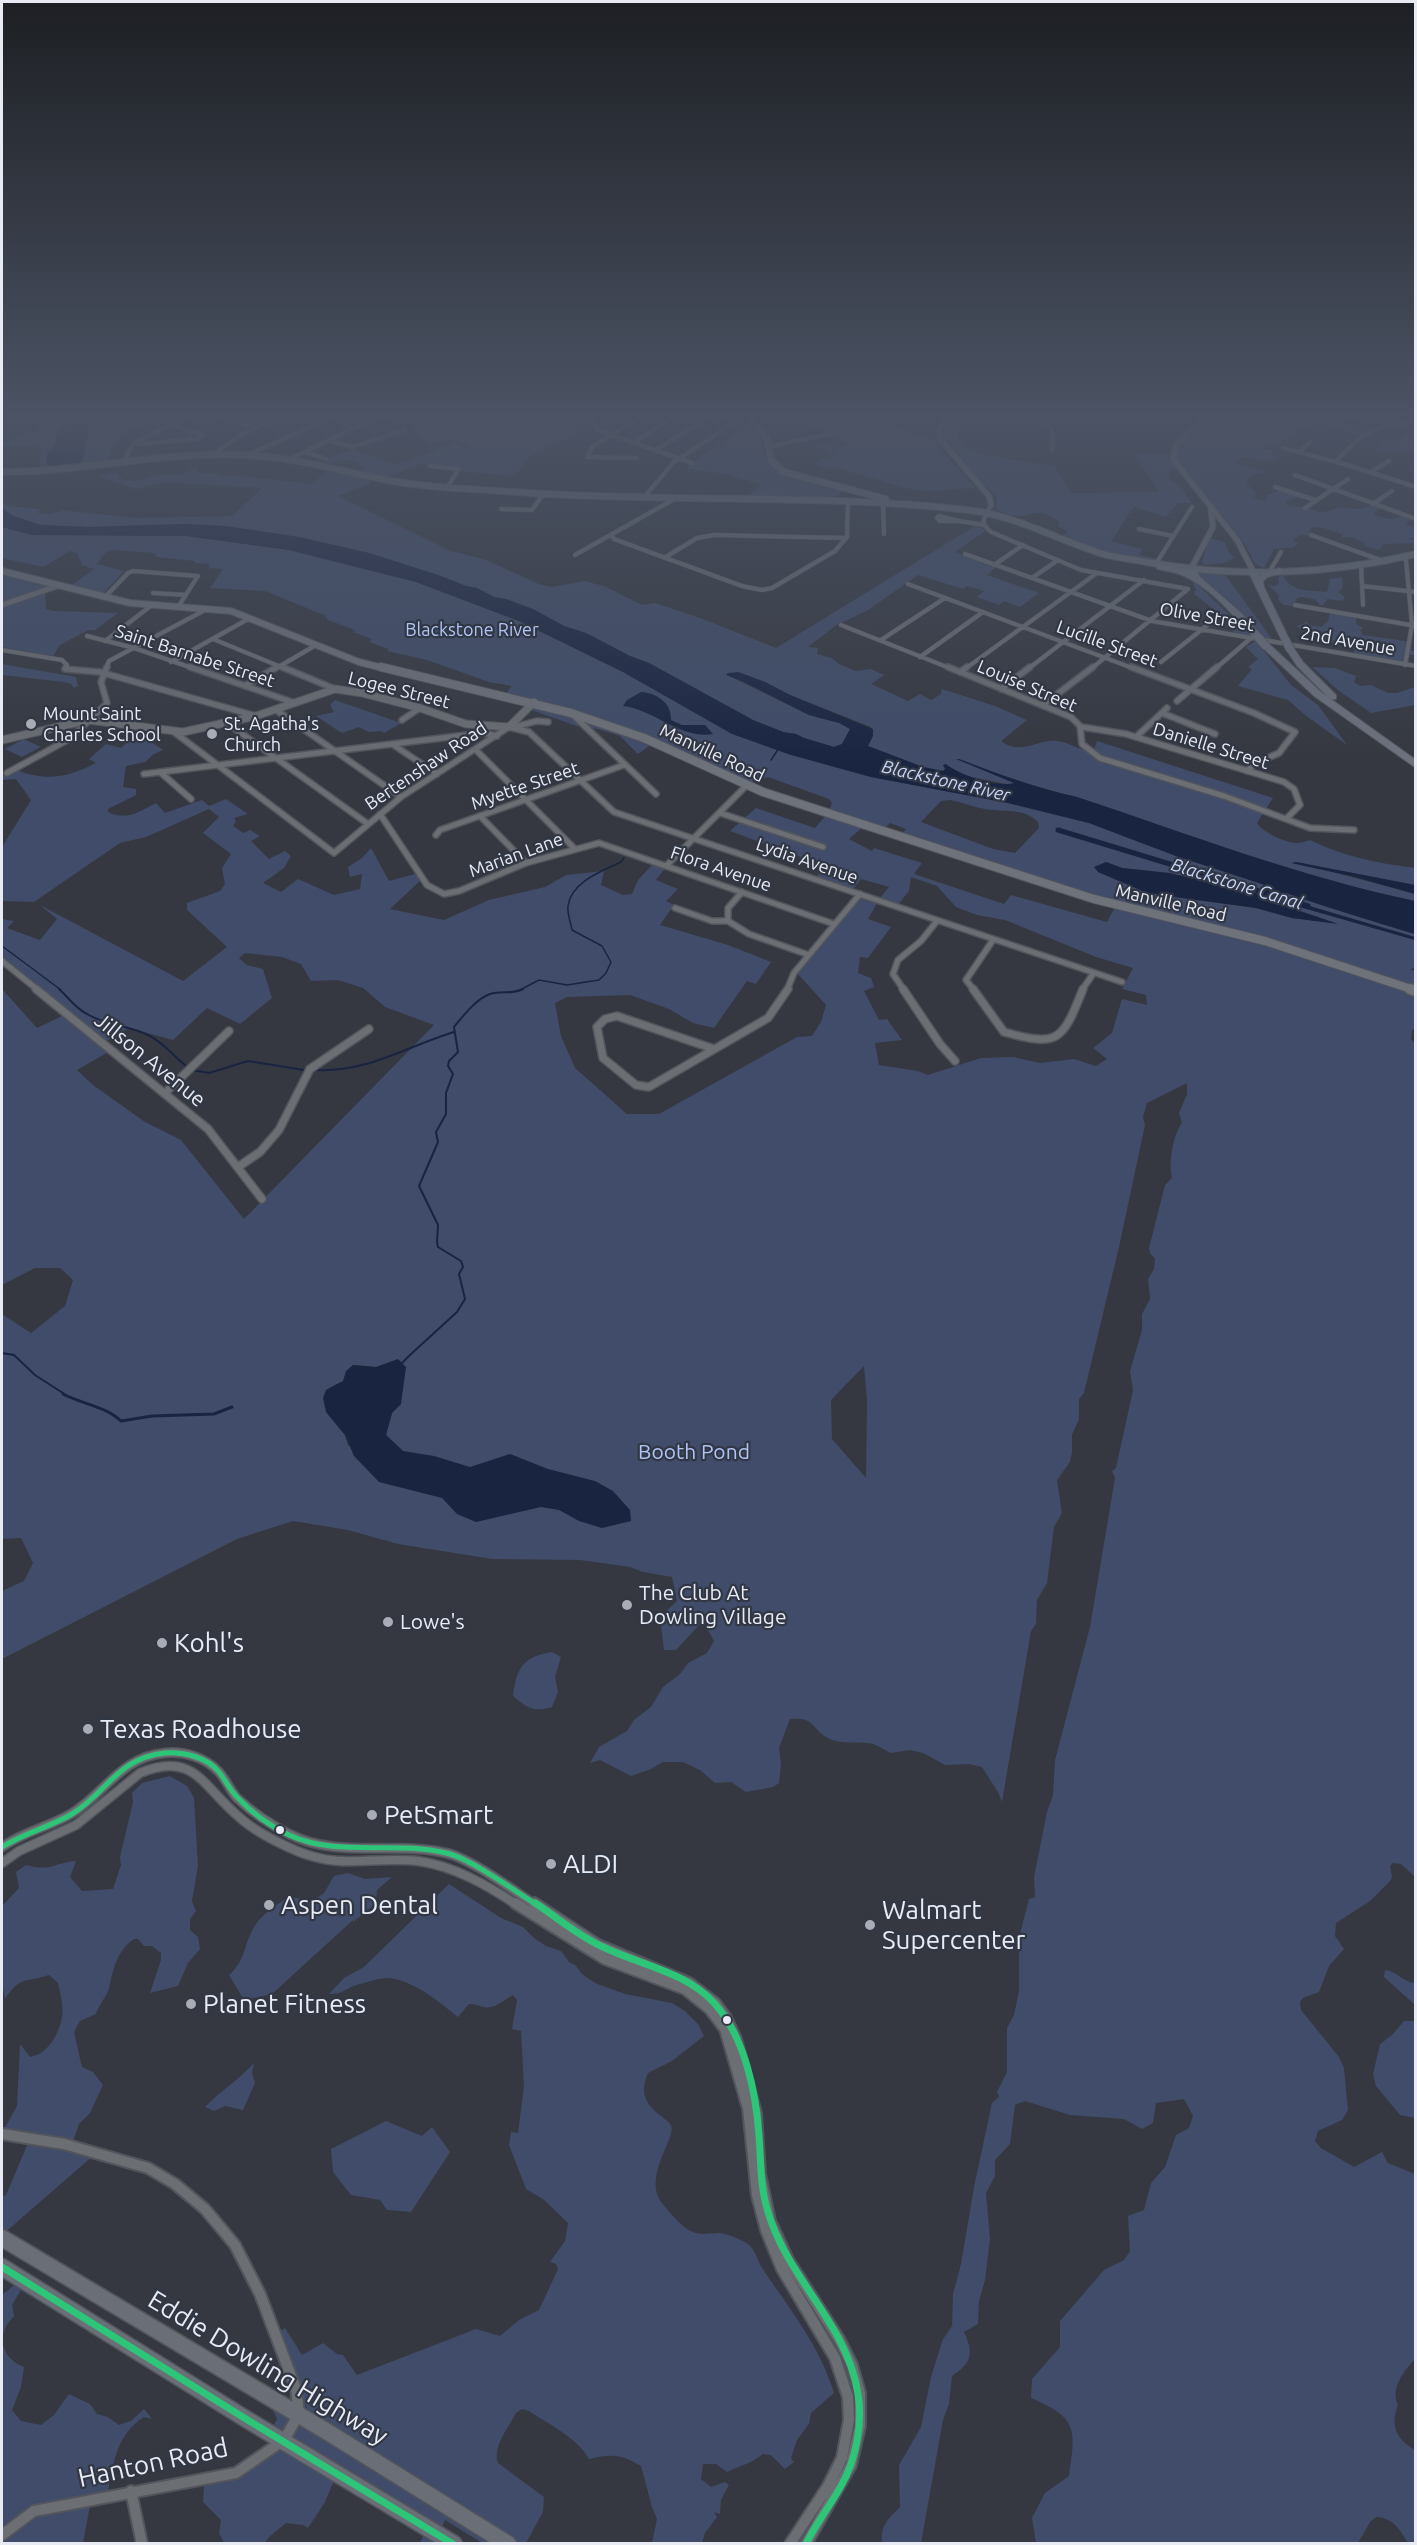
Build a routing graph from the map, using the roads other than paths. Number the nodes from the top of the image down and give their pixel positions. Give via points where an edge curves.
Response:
1 (618, 531) edge
2 (846, 531) edge
3 (884, 531) edge
4 (991, 531) edge
5 (1040, 531) edge
6 (1148, 531) edge
7 (1176, 531) edge
8 (1211, 531) edge
9 (1229, 531) edge
10 (884, 534) dead end
11 (1311, 534) dead end
12 (611, 535) junction
13 (1173, 536) junction
14 (846, 538) junction
15 (1023, 545) junction
16 (1281, 552) dead end
17 (964, 554) dead end
18 (1416, 554) edge
19 (575, 555) dead end
20 (664, 558) junction
21 (1402, 558) junction
22 (1058, 560) junction
23 (1386, 562) junction
24 (994, 565) junction
25 (1361, 565) junction
26 (1157, 566) junction
27 (1193, 569) junction
28 (1275, 570) junction
29 (2, 571) edge
30 (1253, 571) junction
31 (1097, 573) junction
32 (1032, 578) junction
33 (1144, 580) junction
34 (908, 584) dead end
35 (1204, 584) junction
36 (60, 585) junction
37 (1362, 586) junction
38 (1260, 587) junction
39 (1071, 592) junction
40 (1413, 592) edge
41 (153, 593) dead end
42 (186, 595) junction
43 (105, 597) junction
44 (945, 598) junction
45 (2, 605) edge
46 (152, 605) junction
47 (1294, 605) dead end
48 (1363, 605) dead end
49 (1111, 606) junction
50 (178, 607) junction
51 (207, 609) junction
52 (983, 612) junction
53 (1220, 615) dead end
54 (250, 618) junction
55 (1152, 621) junction
56 (841, 625) dead end
57 (1414, 625) edge
58 (1023, 627) junction
59 (1200, 630) junction
60 (87, 636) dead end
61 (1254, 637) junction
62 (213, 639) junction
63 (880, 640) junction
64 (105, 641) junction
65 (1063, 642) junction
66 (1275, 642) joint
67 (316, 645) junction
68 (134, 648) junction
69 (2, 650) edge
70 (920, 657) junction
71 (1104, 658) junction
72 (171, 662) junction
73 (1161, 662) dead end
74 (1405, 665) junction
75 (280, 666) junction
76 (1416, 666) edge
77 (960, 672) junction
78 (102, 673) junction
79 (245, 686) junction
80 (1001, 688) junction
81 (335, 689) junction
82 (1190, 689) junction
83 (1177, 701) dead end
84 (534, 702) junction
85 (295, 704) junction
86 (1043, 705) junction
87 (420, 708) junction
88 (1167, 708) dead end
89 (276, 710) junction
90 (571, 713) junction
91 (1161, 713) junction
92 (256, 716) junction
93 (88, 720) junction
94 (402, 720) dead end
95 (548, 722) dead end
96 (227, 723) junction
97 (511, 727) junction
98 (1082, 728) junction
99 (174, 732) junction
100 (1215, 734) dead end
101 (497, 736) junction
102 (1136, 737) junction
103 (2, 740) edge
104 (392, 744) junction
105 (476, 750) junction
106 (334, 751) junction
107 (276, 758) junction
108 (1416, 760) edge
109 (218, 765) junction
110 (624, 765) junction
111 (1416, 765) edge
112 (1247, 771) junction
113 (160, 772) junction
114 (7, 773) dead end
115 (144, 774) dead end
116 (437, 774) junction
117 (581, 781) junction
118 (746, 786) junction
119 (656, 794) dead end
120 (401, 797) junction
121 (192, 799) dead end
122 (526, 800) junction
123 (720, 813) junction
124 (380, 814) junction
125 (480, 816) junction
126 (1286, 819) junction
127 (368, 824) junction
128 (1354, 830) dead end
129 (436, 835) dead end
130 (694, 838) junction
131 (599, 843) joint
132 (823, 848) dead end
133 (575, 849) junction
134 (526, 863) junction
135 (666, 866) junction
136 (742, 892) junction
137 (860, 894) junction
138 (675, 908) dead end
139 (728, 921) junction
140 (937, 921) junction
141 (834, 924) junction
142 (993, 940) junction
143 (809, 955) junction
144 (2, 961) edge
145 (1092, 974) junction
146 (1122, 982) dead end
147 (1411, 989) edge
148 (369, 1029) dead end
149 (230, 1031) dead end
150 (714, 1049) junction
151 (955, 1061) dead end
152 (165, 1093) junction
153 (238, 1167) junction
154 (262, 1198) dead end
155 (2, 1847) edge
156 (2, 1863) edge
157 (2, 2134) edge
158 (2, 2238) edge
159 (2, 2266) edge
160 (299, 2414) junction
161 (284, 2440) junction
162 (131, 2491) junction
163 (2, 2535) edge
164 (142, 2544) edge
165 (454, 2544) edge
166 (508, 2544) edge
167 (790, 2544) edge
168 (806, 2544) edge

1 - 12 street
2 - 14 street
3 - 10 street
4 - 15 street
5 - 26 main road via 1092,551
6 - 13 street
7 - 13 street
8 - 27 street
9 - 30 street
11 - 23 street
12 - 19 street
12 - 20 street
13 - 26 street
14 - 20 street via 714,535 697,538
14 - 20 street via 826,557 767,589 747,588
15 - 22 street
15 - 24 street
16 - 28 street
17 - 24 street, Olive Street
18 - 21 main road
21 - 23 main road
21 - 40 street via 1406,560
22 - 31 street
22 - 32 street
23 - 25 main road
24 - 32 street, Olive Street
25 - 28 main road
25 - 37 street
26 - 27 main road
26 - 35 highway via 1186,573
27 - 30 main road
27 - 35 highway
28 - 30 main road
28 - 38 highway via 1259,580
29 - 36 main road, Manville Road
30 - 38 highway
31 - 33 street
31 - 39 street
32 - 39 street, Olive Street
33 - 49 street
33 - 55 street via 1188,590
34 - 44 street, Lucille Street
35 - 61 highway via 1237,614
36 - 43 main road, Manville Road
36 - 45 street
37 - 40 street
37 - 48 street
38 - 108 highway via 1288,645 1308,672 1340,703
39 - 49 street, Olive Street
39 - 58 street
40 - 57 street
41 - 42 street
42 - 43 street via 198,576 133,571
42 - 50 street
43 - 46 main road, Manville Road
44 - 52 street, Lucille Street
44 - 63 street
46 - 50 main road, Manville Road
46 - 64 street
47 - 57 street
49 - 55 street, Olive Street
49 - 65 street
50 - 51 main road, Manville Road
51 - 54 main road, Manville Road
51 - 68 street
52 - 58 street, Lucille Street
52 - 70 street
53 - 59 street
54 - 62 street
54 - 67 main road, Manville Road
55 - 59 street, Olive Street
55 - 71 street
56 - 63 street, Louise Street
57 - 74 street
58 - 65 street, Lucille Street
58 - 77 street
59 - 61 street, Olive Street
59 - 73 street
60 - 64 street, Saint Barnabe Street
61 - 66 street, Olive Street
61 - 82 street
61 - 111 highway, bridge via 1320,697
62 - 72 street
62 - 75 street
63 - 70 street, Louise Street
64 - 68 street, Saint Barnabe Street
65 - 71 street, Lucille Street
65 - 80 street
66 - 74 street, 2nd Avenue
67 - 75 street
67 - 84 main road, Manville Road via 359,662
68 - 72 street, Saint Barnabe Street
68 - 78 street via 109,661
69 - 78 street via 66,662 65,669
70 - 77 street, Louise Street
71 - 82 street, Lucille Street
71 - 86 street
72 - 79 street, Saint Barnabe Street
74 - 76 street, 2nd Avenue
75 - 79 street
75 - 81 street
77 - 80 street, Louise Street
78 - 92 street
78 - 93 street via 107,703
79 - 85 street, Saint Barnabe Street
80 - 86 street, Louise Street
81 - 85 street, Logee Street
81 - 87 street, Logee Street
82 - 83 street
82 - 112 street, Lucille Street via 1295,732 1279,753
84 - 90 main road, Manville Road
84 - 97 street, Bertenshaw Road
85 - 89 street, Logee Street
86 - 98 street, Louise Street via 1071,716
87 - 94 street
87 - 97 street, Logee Street via 466,724
88 - 91 street
89 - 92 street, Logee Street
89 - 106 street
90 - 110 street
90 - 118 main road, Manville Road via 644,738
91 - 100 street
91 - 102 street
92 - 96 street, Logee Street
93 - 99 street, Logee Street
93 - 103 street, Logee Street
93 - 114 street via 71,738
95 - 97 street, Logee Street via 537,720
96 - 99 street, Logee Street
96 - 107 street
97 - 101 street, Bertenshaw Road
97 - 117 street, Lydia Avenue via 529,732
98 - 102 street, Danielle Street
98 - 126 street, Louise Street via 1082,744 1100,758
99 - 109 street
101 - 104 street via 483,733
101 - 105 street, Bertenshaw Road
102 - 112 street, Danielle Street
104 - 106 street
104 - 116 street
105 - 116 street, Bertenshaw Road
105 - 122 street
106 - 107 street
106 - 120 street
107 - 109 street
107 - 127 street
109 - 113 street
109 - 127 street, Bertenshaw Road via 334,853
110 - 117 street, Myette Street
110 - 119 street
112 - 126 street, Danielle Street via 1294,789 1300,805
113 - 115 street
113 - 121 street
116 - 120 street, Bertenshaw Road
117 - 122 street, Myette Street
117 - 130 street, Lydia Avenue via 614,812
118 - 123 street
118 - 147 main road, Manville Road via 1094,899 1265,941
120 - 124 street, Bertenshaw Road
122 - 125 street, Myette Street
122 - 133 street
123 - 130 street
123 - 132 street
124 - 127 street, Bertenshaw Road
124 - 134 street, Marian Lane via 427,885 444,894
125 - 129 street, Myette Street via 440,830
125 - 134 street
126 - 128 street via 1310,828
130 - 135 street
130 - 137 street, Lydia Avenue
131 - 133 street, Marian Lane
131 - 135 street, Flora Avenue
133 - 134 street, Marian Lane
135 - 136 street, Flora Avenue
136 - 139 street via 728,908
136 - 141 street, Flora Avenue
137 - 140 street, Lydia Avenue
137 - 141 street
138 - 139 street via 712,921
139 - 143 street via 749,934
140 - 142 street, Lydia Avenue
140 - 151 street via 921,942 898,960 893,974
141 - 143 street
142 - 145 street, Lydia Avenue
142 - 145 street via 966,980 999,1027 1010,1034 1045,1040 1063,1033
143 - 150 street via 768,1018
144 - 152 street, Jillson Avenue
145 - 146 street, Lydia Avenue
148 - 153 street via 310,1069 279,1130 260,1152
149 - 152 street
150 - 150 street via 617,1016 605,1019 597,1027 603,1058 636,1085 649,1087
152 - 153 street, Jillson Avenue via 208,1129
153 - 154 street, Jillson Avenue
155 - 168 street via 74,1813 115,1775 137,1761 162,1753 184,1753 202,1758 249,1807 300,1840 327,1847 426,1848 453,1855 598,1945 679,1976 704,1992 735,2035 754,2101 759,2166 773,2229 788,2263 843,2343 862,2402 851,2466 838,2493 812,2526
156 - 167 street via 32,1843 75,1826 137,1774 168,1765 186,1767 207,1780 221,1802 241,1820 293,1849 322,1860 425,1862 451,1868 594,1956 676,1984 700,1998 724,2026 747,2101 761,2215 782,2269 834,2351 848,2397 849,2423 842,2462
157 - 160 street via 64,2144 148,2168 205,2209 235,2245 260,2294 296,2389
158 - 160 main road, Eddie Dowling Highway
159 - 161 main road
160 - 161 street, Hanton Road
160 - 166 main road, Eddie Dowling Highway
161 - 162 street, Hanton Road via 236,2473
161 - 165 main road
162 - 163 street, Hanton Road via 34,2511
162 - 164 street

